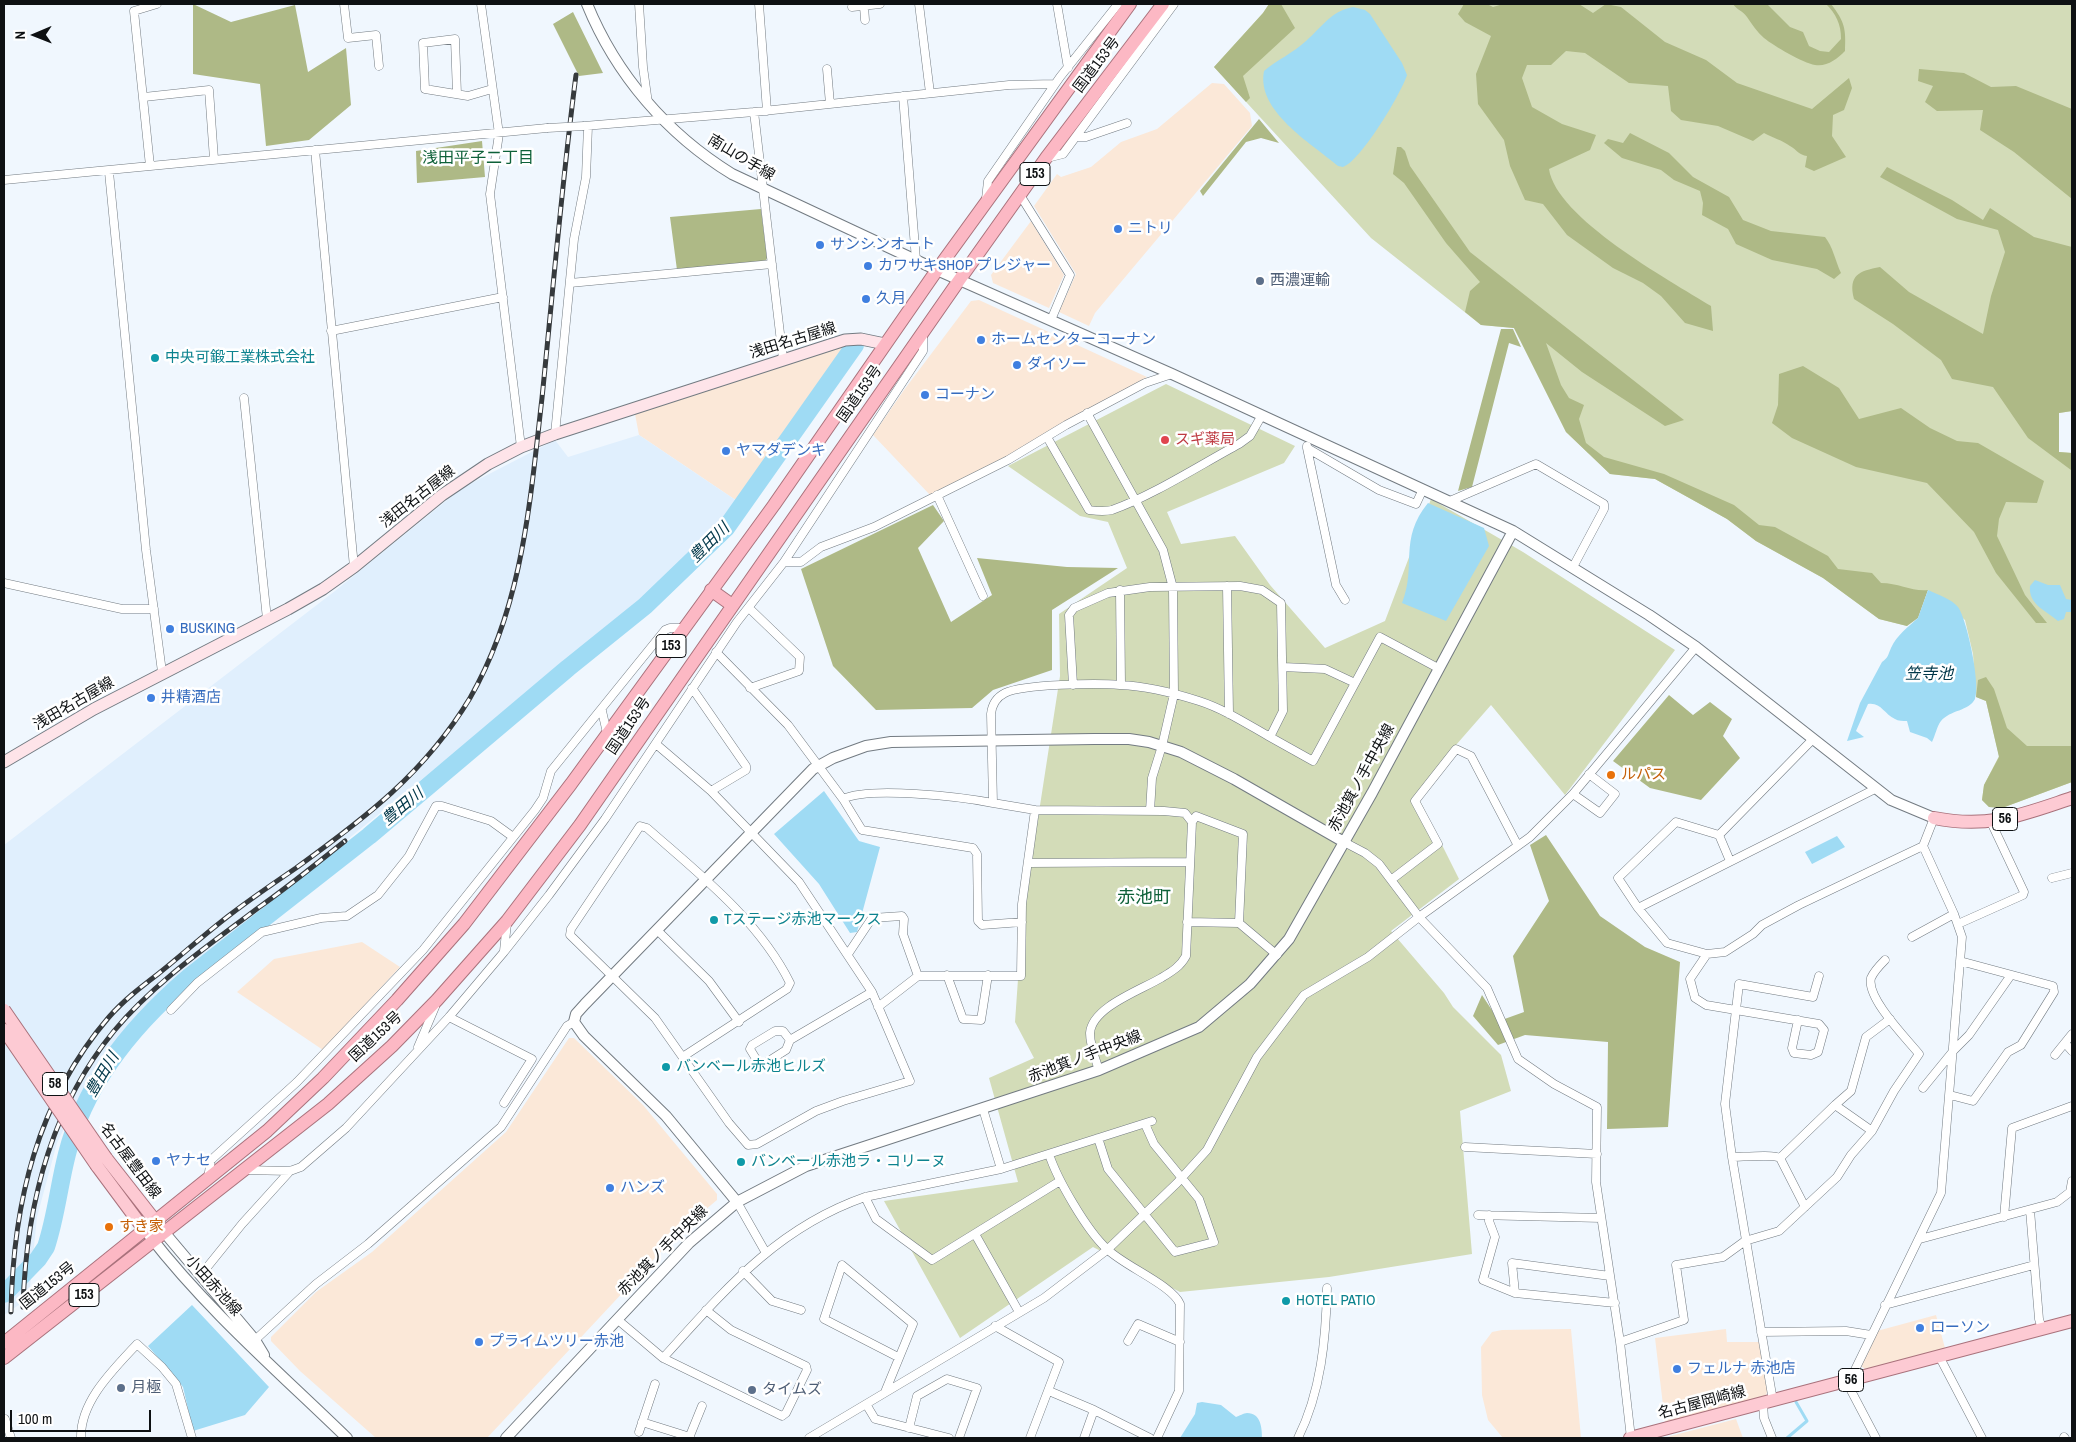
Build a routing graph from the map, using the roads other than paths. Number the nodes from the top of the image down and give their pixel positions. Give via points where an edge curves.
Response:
1 (157, 4) edge
2 (344, 4) edge
3 (481, 4) edge
4 (588, 4) edge
5 (639, 4) edge
6 (758, 4) edge
7 (880, 4) edge
8 (921, 4) edge
9 (1057, 4) edge
10 (1118, 4) edge
11 (1130, 4) edge
12 (1163, 4) edge
13 (1174, 4) edge
14 (864, 6) junction
15 (852, 7) dead end
16 (1157, 19) junction
17 (865, 20) dead end
18 (1115, 24) junction
19 (379, 66) dead end
20 (1068, 68) junction
21 (827, 69) dead end
22 (1112, 81) junction
23 (1055, 84) junction
24 (492, 89) junction
25 (930, 93) junction
26 (456, 94) junction
27 (903, 96) junction
28 (144, 97) junction
29 (648, 103) junction
30 (830, 104) junction
31 (767, 111) junction
32 (754, 112) junction
33 (663, 118) junction
34 (1127, 123) dead end
35 (586, 126) junction
36 (499, 134) junction
37 (1076, 137) junction
38 (314, 150) junction
39 (1046, 158) junction
40 (214, 160) junction
41 (150, 166) junction
42 (109, 172) junction
43 (4, 180) edge
44 (762, 190) junction
45 (1020, 195) junction
46 (986, 201) junction
47 (916, 260) junction
48 (772, 264) junction
49 (936, 270) junction
50 (960, 279) junction
51 (570, 283) junction
52 (503, 297) junction
53 (1051, 320) junction
54 (330, 331) junction
55 (923, 332) junction
56 (884, 344) junction
57 (783, 359) junction
58 (1172, 374) junction
59 (244, 398) dead end
60 (1087, 413) junction
61 (1262, 416) junction
62 (555, 434) junction
63 (1048, 437) junction
64 (1309, 437) junction
65 (521, 447) junction
66 (1306, 448) junction
67 (1423, 489) junction
68 (937, 495) junction
69 (1135, 500) junction
70 (1450, 501) junction
71 (817, 512) junction
72 (796, 515) junction
73 (1513, 531) junction
74 (784, 562) junction
75 (1573, 567) junction
76 (354, 568) junction
77 (4, 583) edge
78 (1227, 586) junction
79 (1173, 588) junction
80 (711, 590) junction
81 (1120, 590) junction
82 (983, 596) dead end
83 (1345, 600) dead end
84 (731, 607) junction
85 (749, 608) junction
86 (154, 609) junction
87 (267, 620) junction
88 (736, 622) junction
89 (685, 628) junction
90 (1696, 647) junction
91 (716, 652) junction
92 (1283, 667) junction
93 (1438, 668) junction
94 (162, 672) junction
95 (699, 678) junction
96 (1354, 683) junction
97 (1073, 685) junction
98 (1121, 685) junction
99 (674, 688) junction
100 (692, 688) junction
101 (750, 688) junction
102 (1174, 694) junction
103 (602, 710) junction
104 (1229, 714) junction
105 (607, 733) junction
106 (1270, 737) junction
107 (1813, 739) junction
108 (992, 741) junction
109 (656, 744) junction
110 (1162, 746) junction
111 (4, 762) edge
112 (819, 765) junction
113 (1589, 774) junction
114 (1876, 789) junction
115 (711, 791) junction
116 (1574, 794) junction
117 (2072, 798) edge
118 (843, 799) junction
119 (993, 803) junction
120 (535, 810) junction
121 (1035, 810) junction
122 (1150, 812) junction
123 (1934, 818) junction
124 (1192, 822) junction
125 (1991, 822) junction
126 (540, 826) junction
127 (751, 831) junction
128 (1719, 835) junction
129 (513, 837) junction
130 (1344, 842) junction
131 (1517, 844) junction
132 (1923, 846) junction
133 (1730, 861) junction
134 (1190, 862) junction
135 (1028, 863) junction
136 (2072, 873) edge
137 (2052, 878) dead end
138 (705, 880) junction
139 (1391, 880) junction
140 (458, 908) junction
141 (1638, 908) junction
142 (1954, 914) junction
143 (1419, 917) junction
144 (507, 921) junction
145 (1022, 922) junction
146 (1187, 922) junction
147 (1239, 923) junction
148 (464, 924) junction
149 (1958, 924) junction
150 (657, 930) junction
151 (1912, 938) dead end
152 (504, 952) junction
153 (848, 954) junction
154 (1707, 954) junction
155 (1277, 955) junction
156 (1885, 960) dead end
157 (1960, 961) junction
158 (612, 975) junction
159 (947, 975) junction
160 (2011, 975) junction
161 (918, 976) junction
162 (988, 976) junction
163 (1819, 976) dead end
164 (872, 992) junction
165 (437, 1000) junction
166 (878, 1007) junction
167 (1735, 1009) junction
168 (4, 1010) edge
169 (171, 1010) dead end
170 (449, 1017) junction
171 (1890, 1019) junction
172 (1798, 1020) junction
173 (574, 1022) junction
174 (739, 1022) junction
175 (4, 1030) edge
176 (2072, 1034) edge
177 (790, 1040) junction
178 (2065, 1043) junction
179 (1954, 1050) junction
180 (2072, 1051) edge
181 (415, 1054) junction
182 (2055, 1055) dead end
183 (684, 1056) junction
184 (1099, 1070) junction
185 (1923, 1088) dead end
186 (1950, 1096) junction
187 (504, 1103) dead end
188 (1835, 1105) junction
189 (2072, 1106) edge
190 (983, 1109) junction
191 (1872, 1131) junction
192 (1098, 1138) junction
193 (1464, 1147) dead end
194 (1049, 1154) junction
195 (1597, 1154) junction
196 (1732, 1157) junction
197 (1780, 1158) junction
198 (102, 1162) junction
199 (1001, 1169) junction
200 (242, 1170) junction
201 (290, 1171) junction
202 (1182, 1178) junction
203 (208, 1180) junction
204 (1060, 1181) junction
205 (2072, 1181) edge
206 (865, 1197) junction
207 (737, 1202) junction
208 (1805, 1207) junction
209 (2030, 1210) junction
210 (1145, 1213) junction
211 (1478, 1214) dead end
212 (1489, 1215) junction
213 (2004, 1216) junction
214 (1601, 1218) junction
215 (154, 1220) junction
216 (144, 1228) junction
217 (164, 1232) junction
218 (975, 1234) junction
219 (1920, 1239) junction
220 (153, 1241) junction
221 (1745, 1241) junction
222 (1107, 1250) junction
223 (766, 1253) junction
224 (2034, 1265) junction
225 (743, 1271) junction
226 (200, 1276) junction
227 (1610, 1276) junction
228 (1328, 1288) dead end
229 (1515, 1293) junction
230 (1615, 1303) junction
231 (1885, 1305) junction
232 (706, 1310) junction
233 (801, 1310) dead end
234 (1019, 1312) junction
235 (618, 1320) junction
236 (2072, 1321) edge
237 (995, 1326) junction
238 (2042, 1329) junction
239 (1761, 1332) junction
240 (1871, 1335) junction
241 (255, 1340) junction
242 (1128, 1342) dead end
243 (1180, 1342) junction
244 (1620, 1342) junction
245 (4, 1343) edge
246 (1939, 1356) junction
247 (898, 1357) junction
248 (4, 1358) edge
249 (266, 1358) junction
250 (663, 1358) junction
251 (1848, 1380) junction
252 (654, 1384) dead end
253 (1049, 1390) junction
254 (885, 1392) junction
255 (1768, 1402) junction
256 (866, 1404) junction
257 (702, 1406) dead end
258 (1094, 1410) junction
259 (4, 1420) edge
260 (642, 1422) junction
261 (909, 1428) junction
262 (639, 1432) dead end
263 (1302, 1437) edge
264 (12, 1438) edge
265 (80, 1438) edge
266 (192, 1438) edge
267 (346, 1438) edge
268 (506, 1438) edge
269 (690, 1438) edge
270 (809, 1438) edge
271 (949, 1438) edge
272 (959, 1438) edge
273 (1030, 1438) edge
274 (1084, 1438) edge
275 (1150, 1438) edge
276 (1158, 1438) edge
277 (1631, 1438) edge
278 (1772, 1438) edge
279 (1876, 1438) edge
280 (1982, 1438) edge

1 - 28 street via 134,11
2 - 19 street via 348,38 376,35
3 - 24 street
4 - 29 street, 南山の手線 via 611,52
5 - 29 street
6 - 31 street
7 - 14 street
8 - 25 street
9 - 20 street
10 - 18 street
10 - 20 street
11 - 18 highway, 国道153号 / 153
12 - 16 highway, 国道153号 / 153
13 - 16 street
14 - 15 street
14 - 17 street
16 - 22 highway, 国道153号 / 153
18 - 46 highway, 国道153号 / 153
20 - 23 street
21 - 30 street
22 - 37 street
22 - 39 highway, 国道153号 / 153
23 - 25 street
23 - 46 street via 988,181
24 - 26 street via 468,96
24 - 36 street
25 - 27 street
26 - 26 street via 455,39 423,43 425,89
27 - 30 street
27 - 47 street
28 - 40 street via 209,90
28 - 41 street
29 - 33 street, 南山の手線
30 - 31 street
31 - 32 street
32 - 33 street
32 - 44 street
33 - 35 street
33 - 44 street, 南山の手線 via 705,157
34 - 37 street via 1086,137
35 - 36 street, bridge
35 - 51 street via 586,177
36 - 38 street
36 - 52 street via 490,194
37 - 39 street via 1063,154
38 - 40 street
38 - 54 street
39 - 45 highway, 国道153号 / 153
40 - 41 street
41 - 42 street
42 - 43 street
42 - 86 street
44 - 47 street, 南山の手線
44 - 48 street
45 - 50 highway, 国道153号 / 153
45 - 53 street via 1070,275
46 - 49 highway, 国道153号 / 153
47 - 49 street, 南山の手線
48 - 51 street
48 - 57 street
49 - 50 street, 南山の手線
49 - 56 highway, 国道153号 / 153
50 - 53 street, 南山の手線
50 - 55 highway, 国道153号 / 153
51 - 62 street
52 - 54 street
52 - 65 street
53 - 58 street, 南山の手線
54 - 76 street
55 - 71 street, 153 via 923,351
55 - 72 highway, 国道153号 / 153
56 - 57 main road, 浅田名古屋線 via 861,339 845,340
56 - 80 highway, 国道153号 / 153 via 774,505
57 - 62 main road, 浅田名古屋線
58 - 60 street via 1145,383
58 - 61 street, 南山の手線
59 - 87 street
60 - 63 street
60 - 69 street
61 - 64 street, 南山の手線
61 - 69 street via 1250,436 1239,444
62 - 65 main road, 浅田名古屋線
63 - 68 street
63 - 69 street via 1089,510 1110,510
64 - 66 street
64 - 67 street, 南山の手線
65 - 76 main road, 浅田名古屋線 via 488,464 442,495
66 - 67 street via 1379,490 1416,504
66 - 83 street via 1336,585
67 - 70 street, 南山の手線
68 - 74 street via 874,526 821,547 801,562
68 - 82 street
69 - 79 street via 1163,550
70 - 73 street, 南山の手線
70 - 75 street via 1536,464 1604,504
71 - 72 street
71 - 74 street, 153
72 - 84 highway, 国道153号 / 153
73 - 75 street, 南山の手線
73 - 93 street, 赤池箕ノ手中央線
74 - 85 street
75 - 90 street, 南山の手線
76 - 87 main road, 浅田名古屋線
77 - 86 street via 122,609
78 - 79 street
78 - 92 street via 1262,590 1280,604
78 - 104 street
79 - 81 street
79 - 102 street
80 - 84 highway
80 - 89 highway, 国道153号 / 153
81 - 97 street via 1074,608 1069,615
81 - 98 street
84 - 88 street
84 - 99 highway, 国道153号 / 153
85 - 88 street
85 - 101 street via 800,657 799,671
86 - 94 street
87 - 94 main road, 浅田名古屋線
88 - 91 street
89 - 103 street via 665,630
89 - 105 highway, 国道153号 / 153
90 - 107 street, 南山の手線
90 - 113 street via 1653,702
91 - 95 street
91 - 101 street
92 - 96 street via 1325,669
92 - 106 street via 1283,711
93 - 96 street via 1380,637
93 - 130 street, 赤池箕ノ手中央線
94 - 111 main road, 浅田名古屋線
95 - 99 street
95 - 100 street
96 - 106 street via 1313,761
97 - 98 street
97 - 108 street via 1007,692 1001,696 992,707
98 - 102 street
99 - 144 highway, 国道153号 / 153 via 580,825
100 - 109 street
100 - 115 street via 746,766 746,770
101 - 112 street via 788,725
102 - 104 street
102 - 110 street
103 - 105 street
103 - 120 street via 551,770 543,798
104 - 106 street
105 - 126 highway, 国道153号 / 153
107 - 114 street, 南山の手線
107 - 128 street
108 - 110 street via 1129,739
108 - 112 street via 880,743 851,750
108 - 119 street
109 - 115 street
109 - 152 street via 605,819
110 - 122 street via 1152,778
110 - 130 street via 1234,779
112 - 118 street
112 - 127 street
113 - 116 street
113 - 116 street via 1614,794 1600,813
114 - 123 street, 南山の手線 via 1909,809
114 - 133 street
115 - 127 street
116 - 131 street via 1530,836
117 - 125 main road, 56
118 - 119 street via 860,794 917,794 957,796
118 - 145 street via 862,830 973,848 976,851 978,921 982,925
119 - 121 street
120 - 126 street
120 - 129 street
121 - 122 street
121 - 135 street
122 - 124 street via 1185,814
123 - 125 main road, 56 via 1960,823
123 - 132 street
124 - 134 street
124 - 147 street via 1196,816 1242,834
125 - 149 street via 2024,892
126 - 148 highway, 国道153号 / 153
127 - 138 street
127 - 153 street via 799,882
128 - 133 street
128 - 141 street via 1676,822 1618,878
129 - 140 street
129 - 169 street via 490,820 436,806 409,856 378,895 347,916 321,918 262,932 197,983
130 - 139 street via 1379,864
130 - 155 street, 赤池箕ノ手中央線
131 - 139 street via 1471,756 1456,749 1415,801 1438,844
131 - 143 street
132 - 142 street
132 - 154 street via 1799,905 1762,925 1725,952
133 - 141 street
134 - 135 street
134 - 146 street
135 - 145 street
136 - 137 street
138 - 150 street
138 - 158 street via 647,828 640,826 571,929 570,935
138 - 174 street via 751,926 790,983 787,989
139 - 143 street
140 - 148 street
140 - 203 street via 357,1021 291,1088 211,1160
141 - 154 street via 1667,943
142 - 149 street
142 - 151 street
143 - 195 street via 1487,988 1518,1059 1554,1084 1597,1107
143 - 202 street via 1368,957 1304,995 1257,1057 1206,1150
144 - 152 street
144 - 165 highway, 国道153号 / 153
145 - 162 street via 1021,976
146 - 147 street
146 - 184 street via 1186,956 1182,965 1110,1005 1095,1019 1090,1031 1092,1052
147 - 155 street
148 - 203 highway, 国道153号 / 153 via 323,1078
149 - 157 street via 1962,937
150 - 158 street
150 - 174 street via 709,981
152 - 170 street
153 - 161 street via 872,918 902,916 905,942
153 - 164 street
154 - 167 street via 1690,979 1695,998 1706,1005
155 - 184 street, 赤池箕ノ手中央線 via 1250,984 1199,1027
156 - 171 street via 1871,978 1870,988
157 - 160 street
157 - 179 street
158 - 173 street via 576,1014
158 - 183 street via 656,1018
159 - 161 street
159 - 162 street
159 - 162 street via 963,1019 980,1020
160 - 179 street via 1969,1035
160 - 186 street via 2053,986 2054,992 2021,1045 2008,1052 1973,1101
161 - 166 street
163 - 167 street via 1813,997 1739,984
164 - 166 street
164 - 177 street
165 - 181 street
165 - 200 highway, 国道153号 / 153 via 328,1104
166 - 183 street via 910,1081 816,1111 752,1145 748,1145 729,1123
167 - 172 street
167 - 196 street via 1726,1104
168 - 198 main road, 名古屋豊田線 / 58, bridge
170 - 181 street
170 - 187 street via 532,1058
171 - 188 street via 1866,1037 1851,1091
171 - 191 street via 1919,1054
172 - 172 street via 1819,1024 1824,1030 1818,1052 1811,1055 1794,1053 1792,1048
173 - 207 street via 584,1036 666,1116
173 - 241 street via 567,1026 501,1128 368,1244 316,1284
174 - 183 street
175 - 198 main road, 名古屋豊田線 / 58, bridge
176 - 178 street
177 - 177 street via 786,1050 761,1065 750,1049 775,1031 782,1031
178 - 180 street
178 - 182 street
179 - 185 street
179 - 186 street
181 - 201 street via 346,1128 301,1167
184 - 190 street, 赤池箕ノ手中央線
186 - 219 street via 1941,1193
188 - 191 street
188 - 197 street
189 - 213 street via 2012,1128
190 - 199 street
190 - 207 street, 赤池箕ノ手中央線 via 806,1166
191 - 208 street via 1837,1178
192 - 194 street
192 - 202 street via 1148,1122 1154,1144
192 - 210 street via 1108,1168
193 - 195 street
194 - 199 street
194 - 204 street
195 - 214 street via 1596,1182
196 - 197 street via 1775,1155
196 - 221 street
197 - 208 street
198 - 215 main road, 名古屋豊田線 / 58
198 - 216 main road, 名古屋豊田線 / 58
199 - 206 street
200 - 201 street
200 - 217 highway, 国道153号 / 153
201 - 226 street
202 - 210 street
202 - 210 street via 1199,1199 1214,1242 1175,1252
203 - 215 highway, 国道153号 / 153
204 - 218 street
204 - 222 street
205 - 209 street via 2070,1192 2064,1198
206 - 218 street via 876,1219 930,1260
206 - 223 street via 843,1204 818,1218
207 - 223 street
207 - 235 street, 赤池箕ノ手中央線 via 689,1243
208 - 221 street via 1779,1231
209 - 213 street
209 - 224 street
210 - 222 street
211 - 212 street
212 - 214 street
212 - 229 street via 1495,1237 1483,1280
213 - 219 street
214 - 227 street
215 - 216 highway, 国道153号 / 153
215 - 217 main road, 名古屋豊田線 / 58
216 - 220 street, 小田赤池線
216 - 245 highway, 国道153号 / 153
217 - 220 highway, 国道153号 / 153
217 - 226 street, 小田赤池線
218 - 234 street
219 - 231 street
220 - 248 highway, 国道153号 / 153
220 - 249 street, 小田赤池線 via 250,1348
221 - 239 street
221 - 244 street via 1723,1257 1676,1265 1684,1320
222 - 234 street via 1044,1298
222 - 243 street via 1176,1296 1180,1304
223 - 225 street
224 - 231 street
224 - 238 street via 2038,1319
225 - 232 street
225 - 233 street via 772,1301
226 - 241 street, 小田赤池線
227 - 229 street via 1512,1263
227 - 230 street
228 - 263 street via 1324,1353
229 - 230 street
230 - 244 street
231 - 240 street
232 - 250 street
232 - 250 street via 730,1330 806,1366 786,1413 782,1416
234 - 237 street
235 - 250 street
235 - 268 street, 赤池箕ノ手中央線
236 - 238 main road, 名古屋岡崎線 / 56
237 - 253 street via 1059,1362
237 - 254 street
238 - 246 main road, 名古屋岡崎線 / 56
239 - 240 street via 1846,1331
239 - 255 street
240 - 251 street
241 - 249 street, 小田赤池線
242 - 243 street via 1138,1324
243 - 276 street via 1179,1391
244 - 277 street
246 - 251 main road, 名古屋岡崎線 / 56
246 - 280 street
247 - 247 street via 913,1324 842,1265 824,1319
247 - 254 street
249 - 267 street, 小田赤池線
251 - 255 main road, 名古屋岡崎線 / 56
251 - 279 street
252 - 260 street
253 - 258 street
253 - 273 street
254 - 256 street
255 - 277 main road, 名古屋岡崎線 / 56
255 - 278 street via 1764,1418
256 - 261 street via 875,1419
256 - 270 street
257 - 269 street
258 - 274 street
258 - 275 street
259 - 264 street
260 - 262 street
260 - 269 street
261 - 271 street
261 - 272 street via 917,1396 946,1379 977,1388
265 - 266 street via 93,1399 104,1380 137,1344 176,1384

